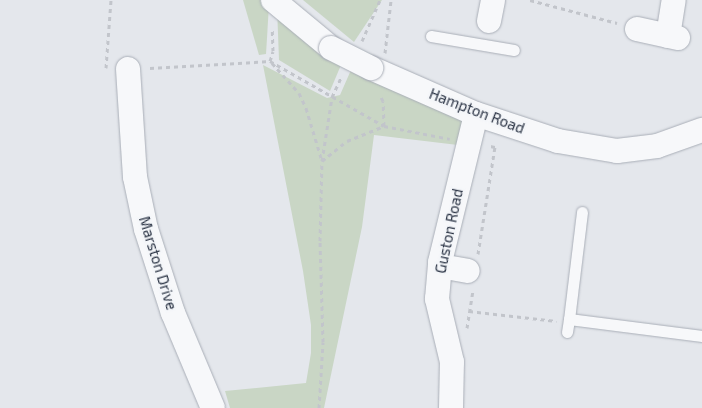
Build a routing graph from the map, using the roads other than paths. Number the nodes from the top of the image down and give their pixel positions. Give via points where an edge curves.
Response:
1 (273, 0) edge
2 (674, 0) edge
3 (489, 26) edge
4 (637, 29) road end
5 (431, 36) dead end
6 (514, 50) dead end
7 (116, 68) road end
8 (476, 114) junction
9 (702, 130) edge
10 (582, 212) dead end
11 (440, 266) junction
12 (473, 272) road end
13 (702, 336) edge
14 (213, 408) edge
15 (451, 408) edge

1 - 8 street, Hampton Road, bridge via 330,48 374,59
2 - 4 street via 673,37
3 - 5 lane
3 - 6 lane
7 - 14 street, Marston Drive via 120,111 146,229 173,313
8 - 9 street, Hampton Road via 558,141 617,150 657,146
8 - 11 street, Guston Road
10 - 13 lane via 568,325
11 - 12 street
11 - 15 street, Guston Road via 437,298 452,362

